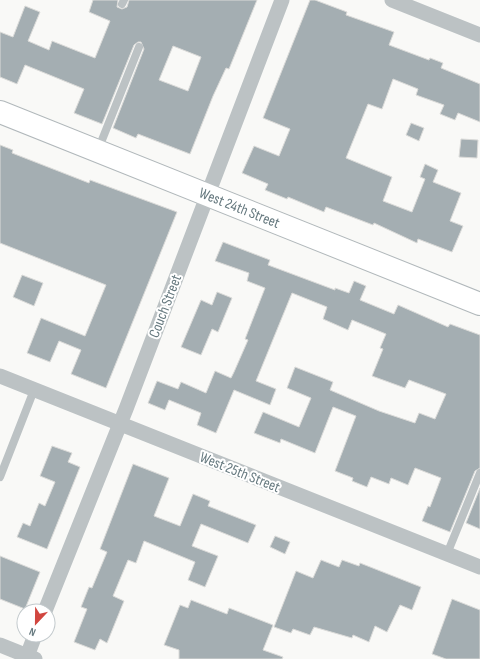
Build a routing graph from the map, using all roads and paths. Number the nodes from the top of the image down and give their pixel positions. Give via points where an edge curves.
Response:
1 (282, 0) edge
2 (392, 0) edge
3 (480, 35) edge
4 (138, 47) dead end
5 (0, 112) edge
6 (98, 151) junction
7 (208, 195) junction
8 (480, 304) edge
9 (0, 376) edge
10 (34, 390) junction
11 (120, 424) junction
12 (480, 473) edge
13 (0, 477) edge
14 (447, 554) junction
15 (480, 567) edge
16 (48, 603) edge
17 (33, 643) edge
18 (0, 645) edge
19 (30, 658) edge

1 - 7 street, Couch Street
2 - 3 street
4 - 6 lane
5 - 6 street, West 24th Street
6 - 7 street, West 24th Street
7 - 8 street, West 24th Street
7 - 11 street, Couch Street
9 - 10 street, West 25th Street
10 - 11 street, West 25th Street
10 - 13 lane
11 - 14 street, West 25th Street
11 - 16 street, Couch Street
12 - 14 lane
14 - 15 street, West 25th Street
17 - 19 street
18 - 19 street

